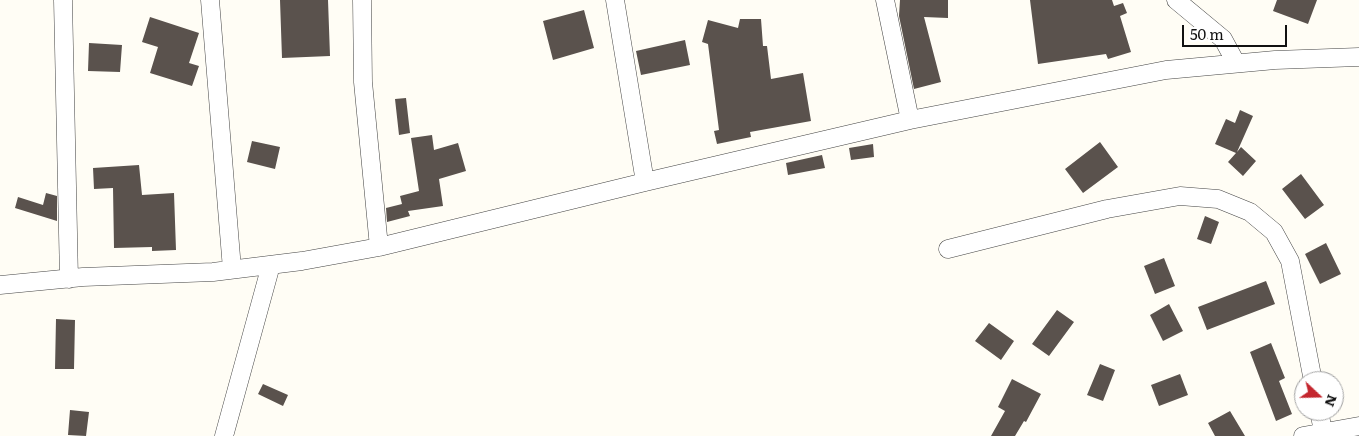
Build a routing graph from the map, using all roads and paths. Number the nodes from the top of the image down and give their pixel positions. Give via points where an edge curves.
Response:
1 (63, 0) edge
2 (210, 0) edge
3 (362, 0) edge
4 (615, 0) edge
5 (885, 0) edge
6 (1176, 0) edge
7 (1359, 57) edge
8 (1236, 64) junction
9 (910, 120) junction
10 (645, 182) junction
11 (379, 248) junction
12 (948, 249) dead end
13 (271, 265) junction
14 (232, 270) junction
15 (69, 279) junction
16 (0, 285) edge
17 (1311, 371) edge
18 (1321, 421) edge
19 (1359, 426) edge
20 (1323, 431) junction
21 (224, 436) edge
22 (1303, 436) edge

1 - 15 street
2 - 14 street
3 - 11 street via 363,82
4 - 10 street
5 - 9 street
6 - 8 street via 1224,39
7 - 8 street
8 - 9 street via 1166,70
9 - 10 street
10 - 11 street
11 - 13 street
12 - 17 street via 1107,209 1180,196 1218,199 1250,212 1274,232 1290,261
13 - 14 street
13 - 21 street
14 - 15 street
15 - 16 street
18 - 20 street
19 - 20 street
20 - 22 street

